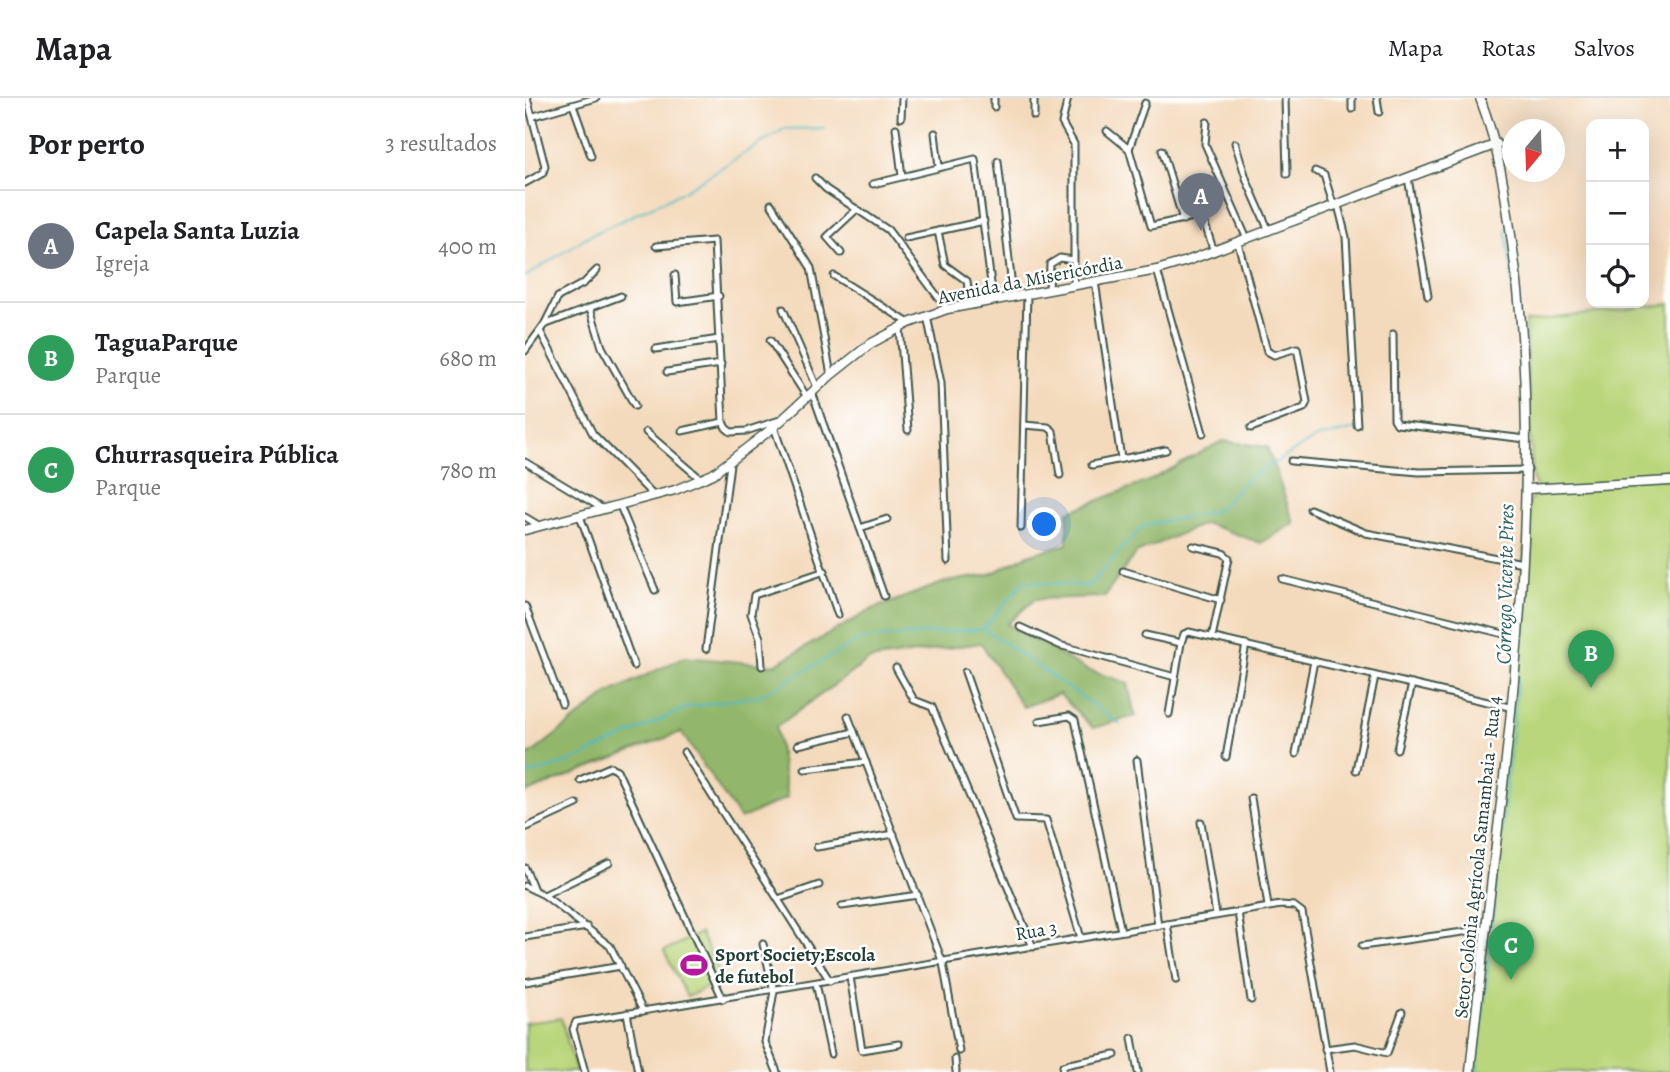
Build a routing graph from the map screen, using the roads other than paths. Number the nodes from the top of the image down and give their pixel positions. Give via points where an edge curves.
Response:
1 (527, 98) edge
2 (596, 98) edge
3 (902, 98) edge
4 (994, 98) edge
5 (1034, 98) edge
6 (1068, 98) edge
7 (1285, 98) edge
8 (1352, 98) edge
9 (1377, 98) edge
10 (1481, 98) edge
11 (1145, 103) dead end
12 (573, 105) junction
13 (994, 107) dead end
14 (1352, 109) dead end
15 (1379, 112) dead end
16 (534, 116) junction
17 (1034, 116) dead end
18 (901, 118) dead end
19 (1207, 122) dead end
20 (896, 128) dead end
21 (1107, 131) dead end
22 (935, 133) dead end
23 (1235, 143) dead end
24 (1493, 145) junction
25 (1129, 149) junction
26 (1162, 150) dead end
27 (591, 156) dead end
28 (999, 161) dead end
29 (939, 167) junction
30 (1315, 171) dead end
31 (1287, 174) dead end
32 (902, 176) junction
33 (815, 178) dead end
34 (1408, 178) junction
35 (525, 183) edge
36 (873, 184) dead end
37 (771, 204) dead end
38 (1336, 206) junction
39 (857, 209) junction
40 (1184, 220) junction
41 (984, 221) junction
42 (938, 231) junction
43 (1269, 231) junction
44 (907, 238) dead end
45 (1247, 239) junction
46 (1238, 243) junction
47 (656, 246) dead end
48 (1215, 252) junction
49 (841, 253) dead end
50 (1073, 260) junction
51 (597, 270) dead end
52 (1157, 270) junction
53 (675, 275) dead end
54 (834, 276) dead end
55 (1095, 281) junction
56 (1074, 285) junction
57 (1049, 290) junction
58 (1027, 294) junction
59 (621, 296) dead end
60 (719, 296) junction
61 (1013, 296) junction
62 (1428, 296) dead end
63 (993, 299) junction
64 (970, 304) junction
65 (590, 308) junction
66 (783, 309) dead end
67 (947, 309) junction
68 (927, 316) junction
69 (908, 323) junction
70 (899, 327) junction
71 (542, 328) junction
72 (1393, 334) dead end
73 (719, 339) junction
74 (770, 340) dead end
75 (656, 349) dead end
76 (525, 351) edge
77 (721, 364) junction
78 (667, 372) dead end
79 (831, 375) junction
80 (812, 392) junction
81 (635, 405) dead end
82 (783, 419) junction
83 (723, 422) junction
84 (1024, 425) junction
85 (1357, 425) dead end
86 (774, 427) junction
87 (1251, 428) dead end
88 (908, 430) dead end
89 (682, 431) dead end
90 (646, 432) dead end
91 (1203, 433) dead end
92 (1528, 439) junction
93 (1166, 450) dead end
94 (1121, 459) junction
95 (1291, 461) dead end
96 (525, 462) edge
97 (730, 464) junction
98 (1091, 465) dead end
99 (1528, 470) junction
100 (1060, 475) dead end
101 (702, 480) junction
102 (1670, 481) edge
103 (1527, 489) junction
104 (653, 495) junction
105 (620, 506) junction
106 (603, 509) junction
107 (1310, 509) dead end
108 (580, 516) junction
109 (525, 517) edge
110 (887, 519) dead end
111 (540, 526) junction
112 (860, 528) junction
113 (1021, 528) dead end
114 (525, 530) edge
115 (1193, 546) dead end
116 (948, 561) dead end
117 (1523, 563) junction
118 (825, 571) junction
119 (1123, 572) dead end
120 (1282, 579) dead end
121 (655, 590) dead end
122 (884, 596) dead end
123 (1221, 600) junction
124 (525, 606) edge
125 (838, 615) dead end
126 (1020, 627) dead end
127 (1145, 635) dead end
128 (1212, 637) junction
129 (1516, 637) junction
130 (1181, 643) junction
131 (1246, 644) junction
132 (706, 649) dead end
133 (1314, 661) junction
134 (635, 666) dead end
135 (762, 666) dead end
136 (896, 668) dead end
137 (965, 672) dead end
138 (1375, 676) junction
139 (1175, 677) junction
140 (1412, 684) junction
141 (562, 704) dead end
142 (1509, 707) junction
143 (1169, 713) dead end
144 (848, 716) dead end
145 (1039, 720) dead end
146 (854, 732) junction
147 (798, 745) dead end
148 (1398, 749) dead end
149 (684, 752) dead end
150 (1296, 754) dead end
151 (1226, 757) dead end
152 (1137, 760) dead end
153 (866, 762) junction
154 (805, 769) dead end
155 (1356, 770) dead end
156 (580, 780) dead end
157 (1251, 798) dead end
158 (577, 804) dead end
159 (1201, 822) dead end
160 (525, 828) edge
161 (894, 834) junction
162 (817, 847) dead end
163 (609, 863) dead end
164 (525, 868) edge
165 (819, 885) dead end
166 (525, 886) edge
167 (534, 890) junction
168 (544, 895) junction
169 (918, 895) junction
170 (778, 899) junction
171 (842, 906) dead end
172 (1268, 906) junction
173 (1238, 912) junction
174 (1216, 915) junction
175 (1167, 924) junction
176 (1158, 926) junction
177 (587, 927) junction
178 (1485, 929) junction
179 (1122, 931) junction
180 (525, 937) edge
181 (1081, 938) junction
182 (763, 944) dead end
183 (1362, 946) dead end
184 (1033, 947) junction
185 (943, 962) junction
186 (621, 967) junction
187 (850, 977) junction
188 (1176, 980) dead end
189 (830, 981) junction
190 (525, 982) edge
191 (816, 983) junction
192 (774, 991) junction
193 (723, 999) junction
194 (1251, 1000) dead end
195 (643, 1011) junction
196 (1402, 1012) dead end
197 (627, 1013) junction
198 (1132, 1038) dead end
199 (899, 1044) dead end
200 (1325, 1049) junction
201 (959, 1051) dead end
202 (831, 1054) dead end
203 (1115, 1055) dead end
204 (955, 1059) dead end
205 (585, 1072) edge
206 (638, 1072) edge
207 (777, 1072) edge
208 (956, 1072) edge
209 (1062, 1072) edge
210 (1138, 1072) edge
211 (1329, 1072) edge
212 (1470, 1072) edge

1 - 16 street
2 - 12 street
3 - 18 street
4 - 13 street
5 - 17 street
6 - 50 street via 1062,123 1074,144
7 - 31 street
8 - 14 street
9 - 15 street
10 - 24 street, Setor Colônia Agrícola Samambaia - Rua 4 via 1494,133
11 - 25 street
12 - 16 street
12 - 27 street
16 - 35 street via 545,171
19 - 45 street via 1205,144
20 - 32 street
21 - 25 street
22 - 29 street
23 - 43 street
24 - 34 street, Avenida da Misericórdia
24 - 92 street, Setor Colônia Agrícola Samambaia - Rua 4 via 1519,302
25 - 40 street via 1151,226
26 - 40 street
28 - 61 street
29 - 32 street
29 - 41 street via 975,159
30 - 38 street via 1324,176
32 - 36 street
33 - 39 street
34 - 38 street, Avenida da Misericórdia
34 - 62 street
37 - 79 street via 811,268
38 - 43 street, Avenida da Misericórdia
38 - 85 street via 1346,237
39 - 49 street via 827,237
39 - 67 street via 888,230
40 - 48 street via 1204,216
41 - 42 street
41 - 63 street
42 - 44 street
42 - 64 street via 945,265 967,281
43 - 45 street, Avenida da Misericórdia
45 - 46 street, Avenida da Misericórdia
46 - 48 street, Avenida da Misericórdia
46 - 87 street via 1267,351 1274,355 1297,348 1307,402 1300,410
47 - 60 street via 714,241
48 - 52 street, Avenida da Misericórdia
50 - 56 street
50 - 57 street via 1060,258 1050,264
51 - 71 street via 558,297
52 - 55 street, Avenida da Misericórdia
52 - 91 street
53 - 60 street via 677,302
54 - 69 street
55 - 56 street, Avenida da Misericórdia
55 - 94 street
56 - 57 street, Avenida da Misericórdia
57 - 58 street, Avenida da Misericórdia
58 - 61 street, Avenida da Misericórdia
58 - 84 street
59 - 65 street
60 - 73 street
61 - 63 street, Avenida da Misericórdia
63 - 64 street, Avenida da Misericórdia
64 - 67 street, Avenida da Misericórdia
65 - 71 street
65 - 81 street via 602,347
66 - 80 street
67 - 68 street, Avenida da Misericórdia
68 - 69 street, Avenida da Misericórdia
68 - 116 street via 941,383
69 - 70 street, Avenida da Misericórdia
70 - 79 street, Avenida da Misericórdia
70 - 88 street
71 - 76 street
71 - 104 street via 593,434
72 - 92 street via 1397,424
73 - 75 street
73 - 77 street
74 - 80 street
77 - 78 street
77 - 83 street
79 - 80 street, Avenida da Misericórdia
80 - 82 street, Avenida da Misericórdia
80 - 112 street
82 - 83 street via 739,432
82 - 86 street, Avenida da Misericórdia
83 - 89 street
84 - 100 street via 1053,431
84 - 113 street
86 - 97 street, Avenida da Misericórdia
86 - 118 street
90 - 101 street
92 - 99 street, Setor Colônia Agrícola Samambaia - Rua 4
93 - 94 street
94 - 98 street
95 - 99 street via 1419,472
96 - 106 street
97 - 101 street, Avenida da Misericórdia
97 - 132 street
99 - 103 street, Setor Colônia Agrícola Samambaia - Rua 4
101 - 104 street, Avenida da Misericórdia
102 - 103 street
103 - 117 street, Setor Colônia Agrícola Samambaia - Rua 4
104 - 105 street, Avenida da Misericórdia
105 - 106 street, Avenida da Misericórdia
105 - 121 street
106 - 108 street, Avenida da Misericórdia
107 - 117 street via 1366,533
108 - 111 street, Avenida da Misericórdia
108 - 134 street
109 - 111 street
110 - 112 street
111 - 114 street, Avenida da Misericórdia
112 - 122 street
115 - 123 street via 1228,556
117 - 129 street, Setor Colônia Agrícola Samambaia - Rua 4
118 - 125 street
118 - 135 street via 754,595 751,614 761,638
119 - 123 street
120 - 129 street
123 - 128 street
124 - 141 street
126 - 139 street via 1059,645
127 - 130 street
128 - 130 street via 1187,632
128 - 131 street
129 - 142 street, Setor Colônia Agrícola Samambaia - Rua 4
130 - 139 street
131 - 133 street
131 - 151 street
133 - 138 street
133 - 150 street
136 - 184 street via 915,700 932,707
137 - 181 street via 1016,819 1046,820
138 - 140 street
138 - 155 street
139 - 143 street
140 - 142 street
140 - 148 street
142 - 178 street, Setor Colônia Agrícola Samambaia - Rua 4
144 - 146 street
145 - 179 street via 1069,716 1075,720
146 - 147 street
146 - 153 street
149 - 170 street
152 - 176 street
153 - 154 street
153 - 161 street
156 - 193 street via 610,766 617,770
157 - 172 street
158 - 160 street
159 - 174 street
161 - 162 street
161 - 169 street
163 - 168 street
164 - 167 street
165 - 170 street
166 - 167 street
167 - 168 street
168 - 177 street
169 - 171 street
169 - 185 street
170 - 189 street
172 - 173 street, Rua 3
172 - 200 street, Rua 3 via 1290,905 1303,912
173 - 174 street, Rua 3
173 - 194 street
174 - 175 street, Rua 3
175 - 176 street, Rua 3
175 - 188 street
176 - 179 street, Rua 3
177 - 180 street
177 - 186 street via 610,946
178 - 183 street
178 - 212 street, Setor Colônia Agrícola Samambaia - Rua 4
179 - 181 street, Rua 3
181 - 184 street, Rua 3
182 - 192 street
184 - 185 street, Rua 3
185 - 187 street, Rua 3
185 - 201 street
186 - 190 street
186 - 195 street
187 - 189 street, Rua 3
187 - 199 street via 862,1050
189 - 191 street, Rua 3
191 - 192 street, Rua 3
191 - 202 street
192 - 193 street, Rua 3
192 - 207 street via 765,1037
193 - 195 street, Rua 3
195 - 197 street, Rua 3
196 - 200 street via 1387,1053 1355,1045
197 - 205 street, Rua 3 via 574,1024
197 - 206 street
198 - 210 street
200 - 211 street
203 - 209 street via 1066,1064
204 - 208 street

